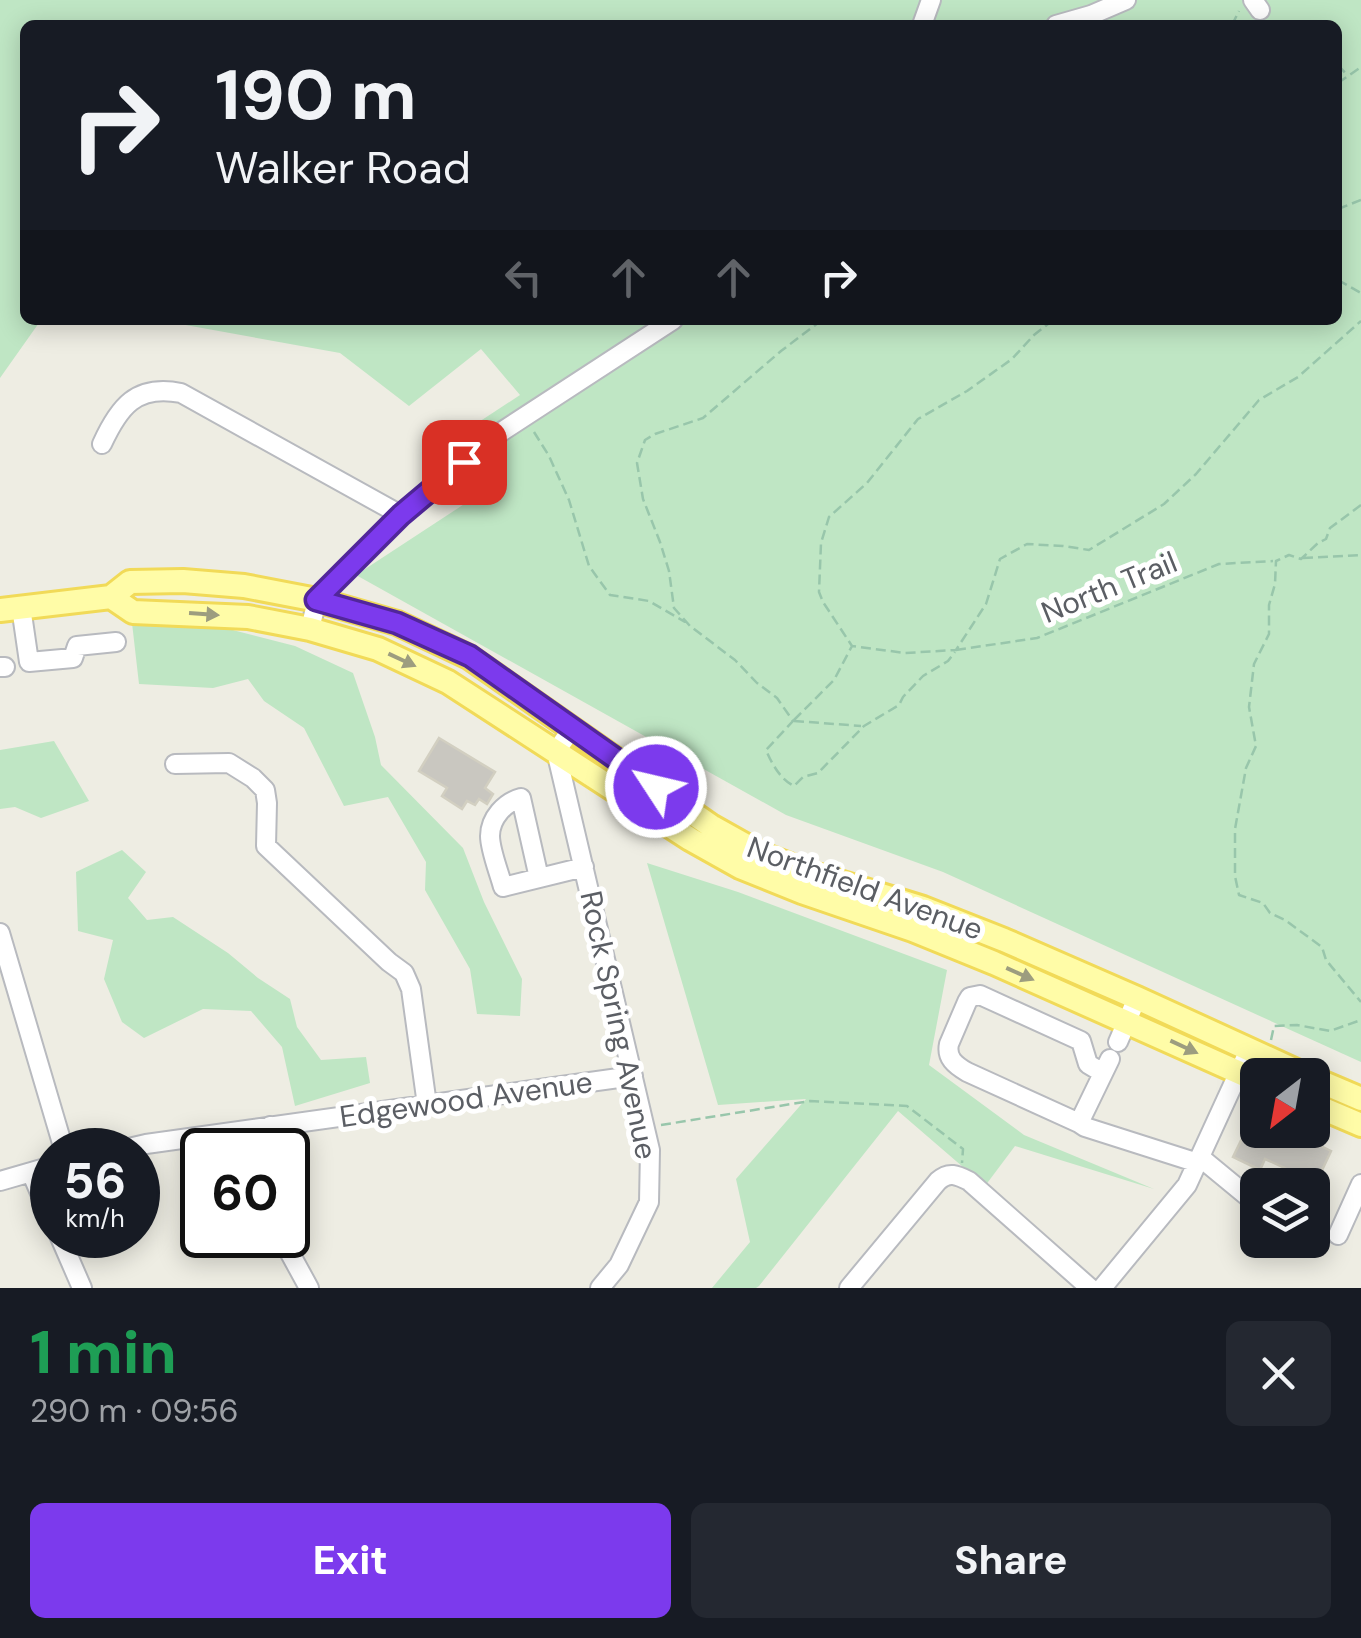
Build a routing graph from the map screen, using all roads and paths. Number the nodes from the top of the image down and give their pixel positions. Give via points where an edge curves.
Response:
1 (1126, 0) edge
2 (1074, 20) edge
3 (1361, 67) edge
4 (1342, 69) edge
5 (1349, 77) junction
6 (1342, 81) edge
7 (1361, 321) edge
8 (666, 325) edge
9 (815, 325) edge
10 (1046, 325) edge
11 (528, 423) dead end
12 (102, 444) dead end
13 (1361, 505) edge
14 (401, 515) junction
15 (1361, 555) edge
16 (1301, 558) junction
17 (1276, 560) junction
18 (111, 597) junction
19 (316, 600) junction
20 (10, 609) edge
21 (690, 626) junction
22 (310, 629) junction
23 (116, 642) dead end
24 (852, 646) junction
25 (956, 650) junction
26 (793, 721) junction
27 (864, 726) junction
28 (572, 729) junction
29 (556, 751) junction
30 (175, 764) dead end
31 (592, 775) junction
32 (570, 810) junction
33 (584, 867) junction
34 (539, 878) junction
35 (0, 933) edge
36 (1137, 998) junction
37 (1361, 1002) edge
38 (1361, 1020) edge
39 (1260, 1046) junction
40 (1115, 1049) junction
41 (1256, 1058) edge
42 (1279, 1058) edge
43 (1240, 1075) edge
44 (634, 1076) junction
45 (1330, 1086) edge
46 (1240, 1092) edge
47 (1361, 1099) edge
48 (428, 1104) junction
49 (1330, 1112) edge
50 (1079, 1123) junction
51 (270, 1126) joint
52 (1361, 1126) edge
53 (58, 1128) edge
54 (645, 1128) junction
55 (160, 1142) edge
56 (1200, 1160) junction
57 (30, 1172) edge
58 (957, 1176) junction
59 (0, 1182) edge
60 (1361, 1184) edge
61 (1240, 1191) edge
62 (1338, 1235) dead end
63 (69, 1258) edge
64 (293, 1258) edge
65 (82, 1288) edge
66 (309, 1288) edge
67 (600, 1288) edge
68 (849, 1288) edge
69 (1090, 1288) edge
70 (1102, 1288) edge

1 - 2 street
3 - 5 path
4 - 5 path
5 - 6 path
7 - 25 path via 1298,377 1259,400 1164,504 1089,550 1027,544 1000,559 986,604
8 - 14 street via 498,434
9 - 21 path via 703,418 646,440 637,463 643,499 669,571 674,608
10 - 24 path via 1012,359 918,420 829,517 819,592
11 - 21 path via 570,500 589,566 610,595 648,601
12 - 14 street via 134,398 181,393
13 - 16 path
14 - 19 street
15 - 16 path, North Trail
16 - 17 path, North Trail
17 - 25 path, North Trail via 1220,564 1037,638
17 - 37 path via 1269,634 1254,664 1249,707 1256,746 1235,829 1236,876 1240,896 1263,903 1322,947
18 - 19 main road, Northfield Avenue via 130,582 182,580
18 - 20 main road, Northfield Avenue
18 -> 22 main road, Northfield Avenue via 133,612 248,617
19 - 22 street
19 - 28 main road, Northfield Avenue via 397,623 470,656
20 - 23 street via 30,662 73,658 77,646
21 - 26 path via 735,660
22 -> 29 main road, Northfield Avenue via 378,649 448,682
24 - 25 path, North Trail
24 - 26 path via 834,680
25 - 27 path via 899,705
26 - 27 path
26 - 27 path via 766,750 794,786 818,773
28 - 29 street
28 - 36 main road, Northfield Avenue via 761,854 923,908
29 - 31 main road, Northfield Avenue
29 - 32 street, Rock Spring Avenue
30 - 48 street via 229,764 253,778 267,803 266,846 404,973
31 - 32 street via 576,789
31 -> 40 main road, Northfield Avenue via 740,866 929,936
32 - 33 street, Rock Spring Avenue
33 - 34 street
33 - 44 street, Rock Spring Avenue
34 - 34 street via 503,886 490,834 511,800 520,798
35 - 53 street
36 - 39 main road, Northfield Avenue
36 - 40 street
38 - 39 path via 1330,1031 1274,1026
39 - 41 street
39 - 42 main road, Northfield Avenue
40 -> 43 main road, Northfield Avenue
40 - 50 street
40 - 50 street via 1088,1064 1082,1040 980,995 967,1002 948,1044 953,1063
44 - 48 street, Edgewood Avenue
44 - 54 street, Rock Spring Avenue
45 - 47 main road
46 - 56 street
48 - 51 street, Edgewood Avenue
49 - 52 main road
50 - 56 street
51 - 55 street, Edgewood Avenue
54 - 58 path via 810,1101 906,1106 963,1150
54 - 67 street, Rock Spring Avenue via 649,1202 619,1265
56 - 61 street
56 - 70 street
57 - 59 street
58 - 68 street via 938,1181
58 - 69 street
60 - 62 street
63 - 65 street
64 - 66 street

